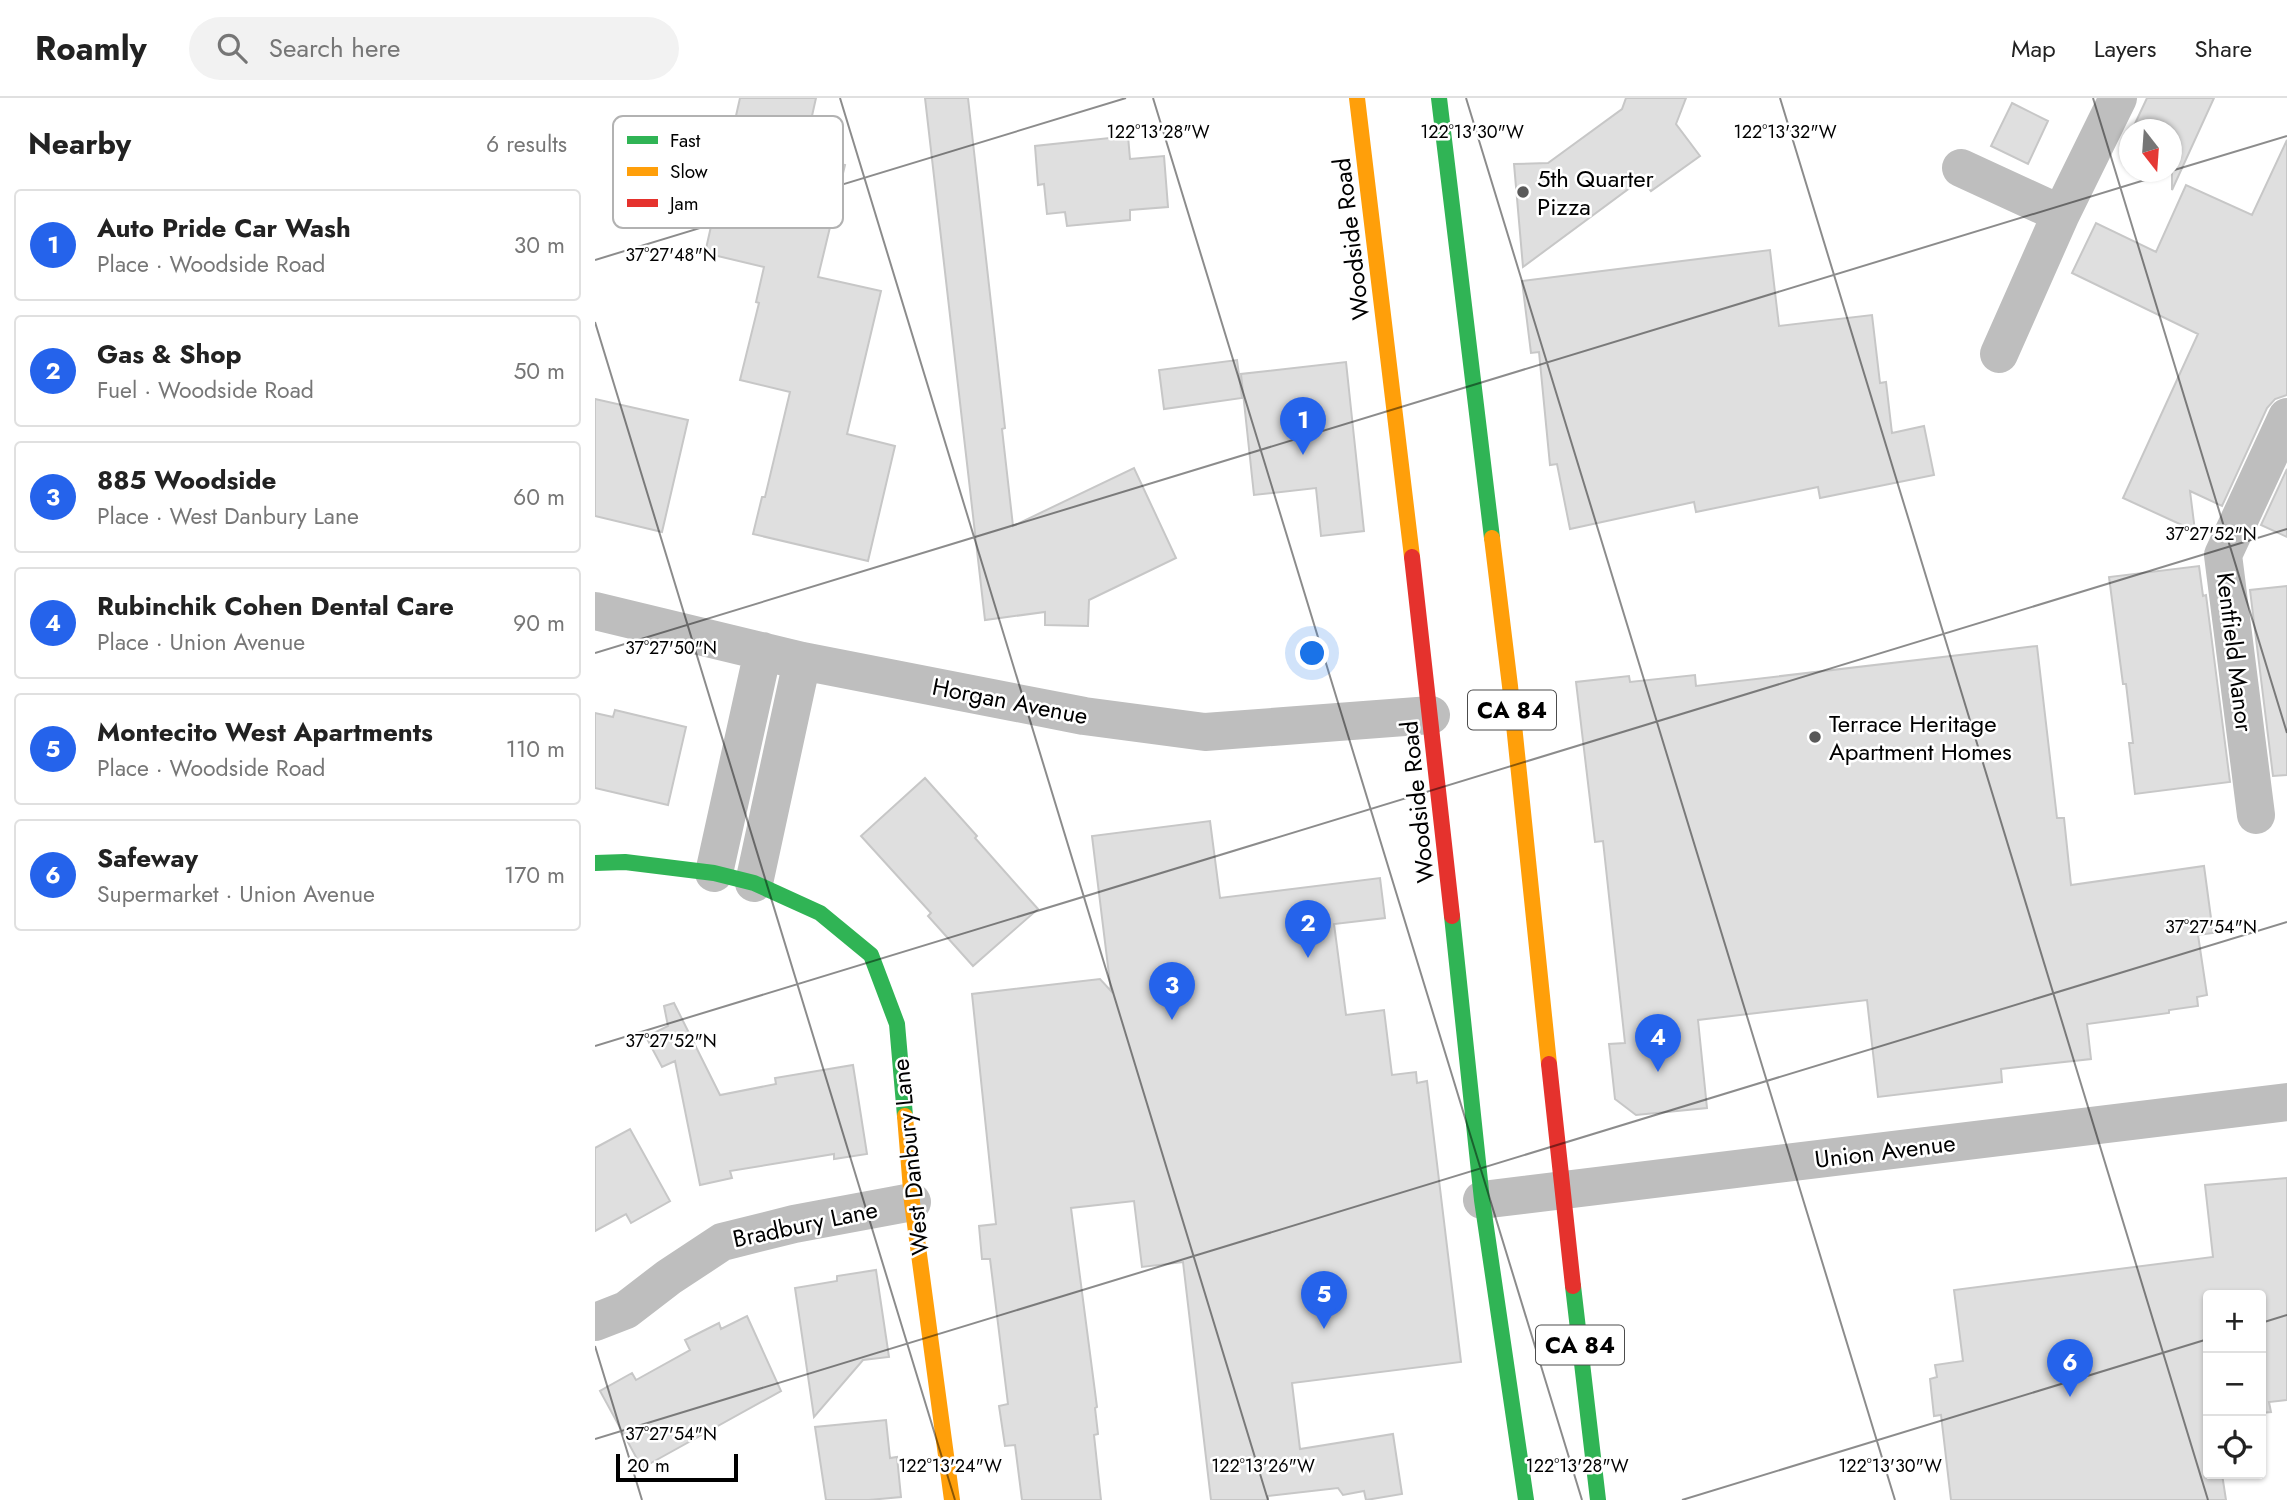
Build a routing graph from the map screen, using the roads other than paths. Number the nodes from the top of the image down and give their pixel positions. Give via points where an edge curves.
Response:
1 (1357, 98) edge
2 (1439, 98) edge
3 (2118, 98) edge
4 (1961, 168) dead end
5 (2061, 214) junction
6 (1999, 354) dead end
7 (2287, 417) edge
8 (595, 611) edge
9 (763, 651) junction
10 (802, 661) junction
11 (1431, 715) junction
12 (2256, 816) dead end
13 (595, 863) edge
14 (714, 873) junction
15 (754, 883) junction
16 (2287, 1102) edge
17 (1562, 1191) junction
18 (1482, 1200) junction
19 (912, 1202) junction
20 (595, 1322) edge
21 (952, 1500) edge
22 (1526, 1500) edge
23 (1598, 1500) edge

1 - 11 main road, Woodside Road / CA 84
2 - 17 main road, CA 84 via 1510,686
3 - 5 street
4 - 5 street
5 - 6 street
7 - 12 street, Kentfield Manor via 2223,555
8 - 9 street, Horgan Avenue
9 - 10 street, Horgan Avenue
9 - 14 street
10 - 11 street, Horgan Avenue via 1084,716 1205,732
10 - 15 street
11 - 18 main road, Woodside Road / CA 84
13 - 14 main road, West Danbury Lane via 625,862
14 - 15 main road, West Danbury Lane
15 - 19 main road, West Danbury Lane via 820,913 871,955 897,1024
16 - 17 street, Union Avenue
17 - 18 street, Union Avenue
17 - 23 main road, CA 84
18 - 22 main road, Woodside Road / CA 84
19 - 20 street, Bradbury Lane via 722,1241 626,1310
19 - 21 main road, West Danbury Lane

